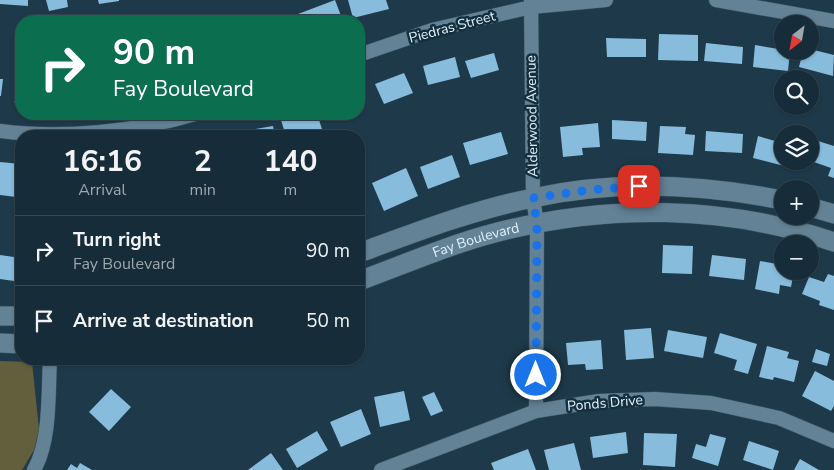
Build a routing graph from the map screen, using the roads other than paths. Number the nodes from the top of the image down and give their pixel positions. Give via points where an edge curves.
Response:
1 (606, 0) edge
2 (716, 0) edge
3 (531, 3) edge
4 (834, 21) edge
5 (365, 53) edge
6 (176, 120) edge
7 (102, 130) edge
8 (0, 131) edge
9 (15, 132) edge
10 (533, 198) junction
11 (774, 199) edge
12 (819, 210) edge
13 (834, 214) edge
14 (537, 224) junction
15 (834, 242) edge
16 (365, 251) edge
17 (365, 279) edge
18 (0, 316) edge
19 (15, 316) edge
20 (0, 343) edge
21 (15, 344) edge
22 (50, 365) edge
23 (536, 411) junction
24 (834, 441) edge
25 (34, 470) edge
26 (381, 470) edge

1 - 3 street, Piedras Street
2 - 4 street
3 - 5 street, Piedras Street via 432,30
3 - 10 street, Alderwood Avenue
6 - 7 street
8 - 9 street
10 - 11 main road, Fay Boulevard via 639,186 710,189
10 - 14 street, Alderwood Avenue
10 - 16 main road, Fay Boulevard via 430,227
12 - 13 main road
14 - 15 main road, Fay Boulevard via 586,216 669,212 768,223
14 - 17 main road, Fay Boulevard via 497,232
14 - 23 street, Alderwood Avenue
18 - 19 main road
20 - 21 main road
22 - 25 street via 47,424
23 - 24 street, Ponds Drive via 599,401 655,399 711,403 779,418
23 - 26 street, Ponds Drive

